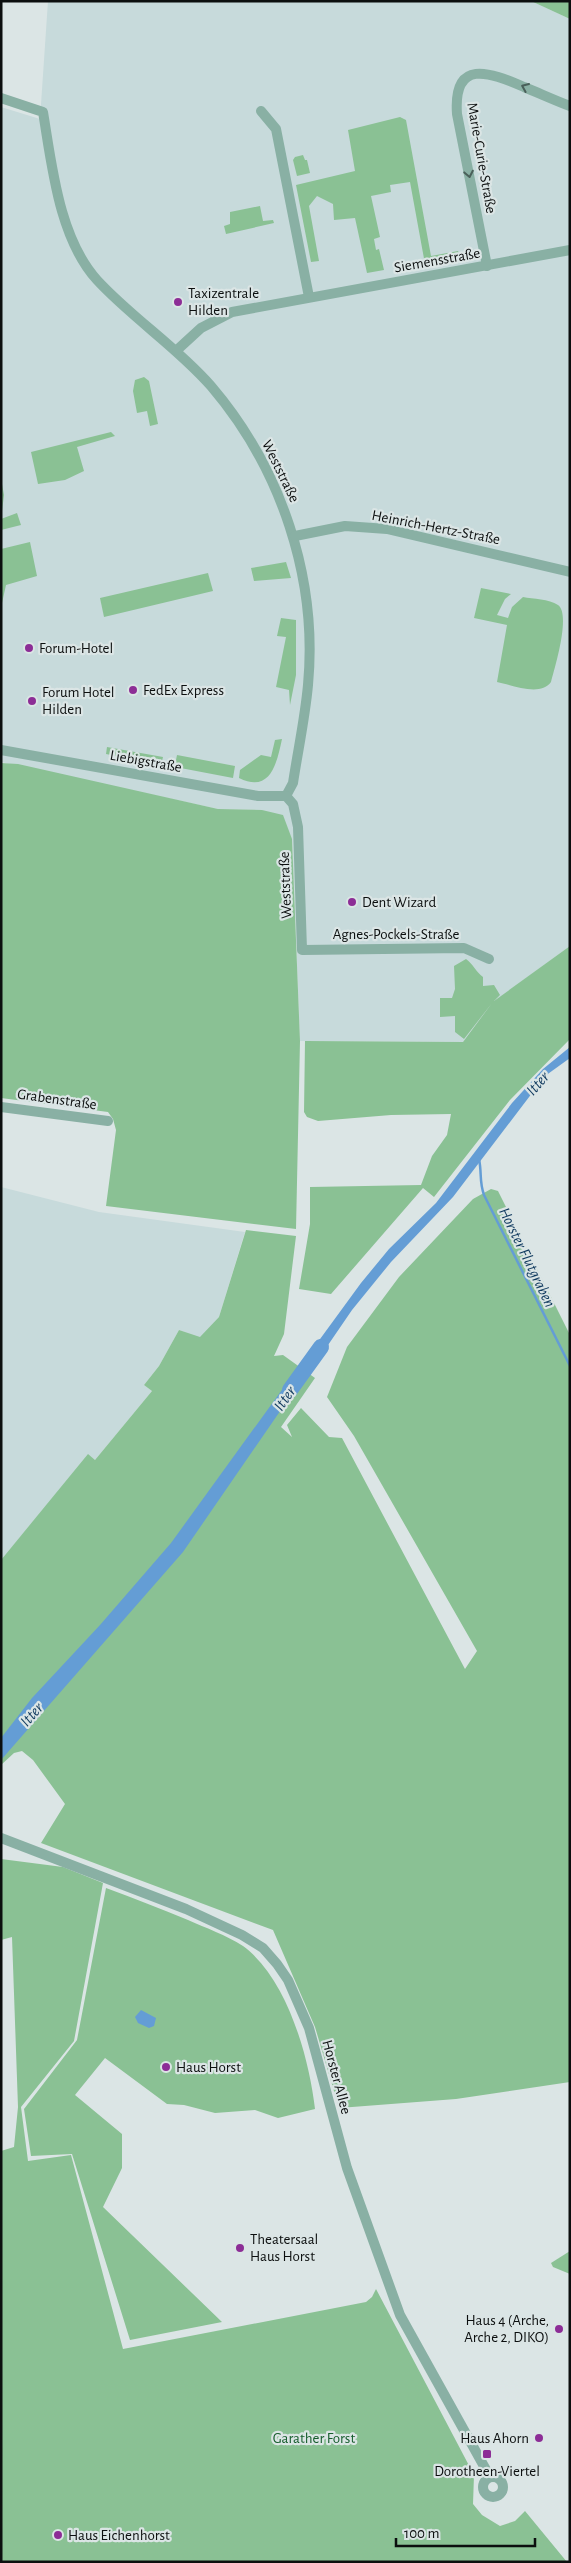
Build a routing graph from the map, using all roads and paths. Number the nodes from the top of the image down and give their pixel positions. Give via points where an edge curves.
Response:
1 (1, 98) edge
2 (570, 106) edge
3 (261, 110) dead end
4 (570, 250) edge
5 (487, 266) junction
6 (309, 297) junction
7 (177, 350) junction
8 (294, 536) junction
9 (570, 572) edge
10 (1, 750) edge
11 (286, 796) junction
12 (302, 950) joint
13 (489, 959) dead end
14 (1, 1107) edge
15 (108, 1121) dead end
16 (1, 1838) edge
17 (490, 2477) dead end

1 - 7 street, Weststraße via 42,112 59,205 77,248 96,278
2 -> 5 street, Marie-Curie-Straße via 493,74 474,74 458,89 457,114
3 - 6 street via 276,129
4 - 5 street, Siemensstraße
5 - 6 street, Siemensstraße
6 - 7 street, Siemensstraße via 232,312 201,328
7 - 8 street, Weststraße via 212,387 250,440
8 - 9 street, Heinrich-Hertz-Straße via 345,526 388,529
8 - 11 street, Weststraße via 309,609 308,685 293,783
10 - 11 street, Liebigstraße via 258,796
11 - 12 street, Weststraße via 293,804 298,827
12 - 13 street, Agnes-Pockels-Straße via 464,948
14 - 15 street, Grabenstraße
16 - 17 street, Horster Allee via 186,1909 242,1935 263,1948 277,1964 288,1980 308,2028 347,2168 400,2315

